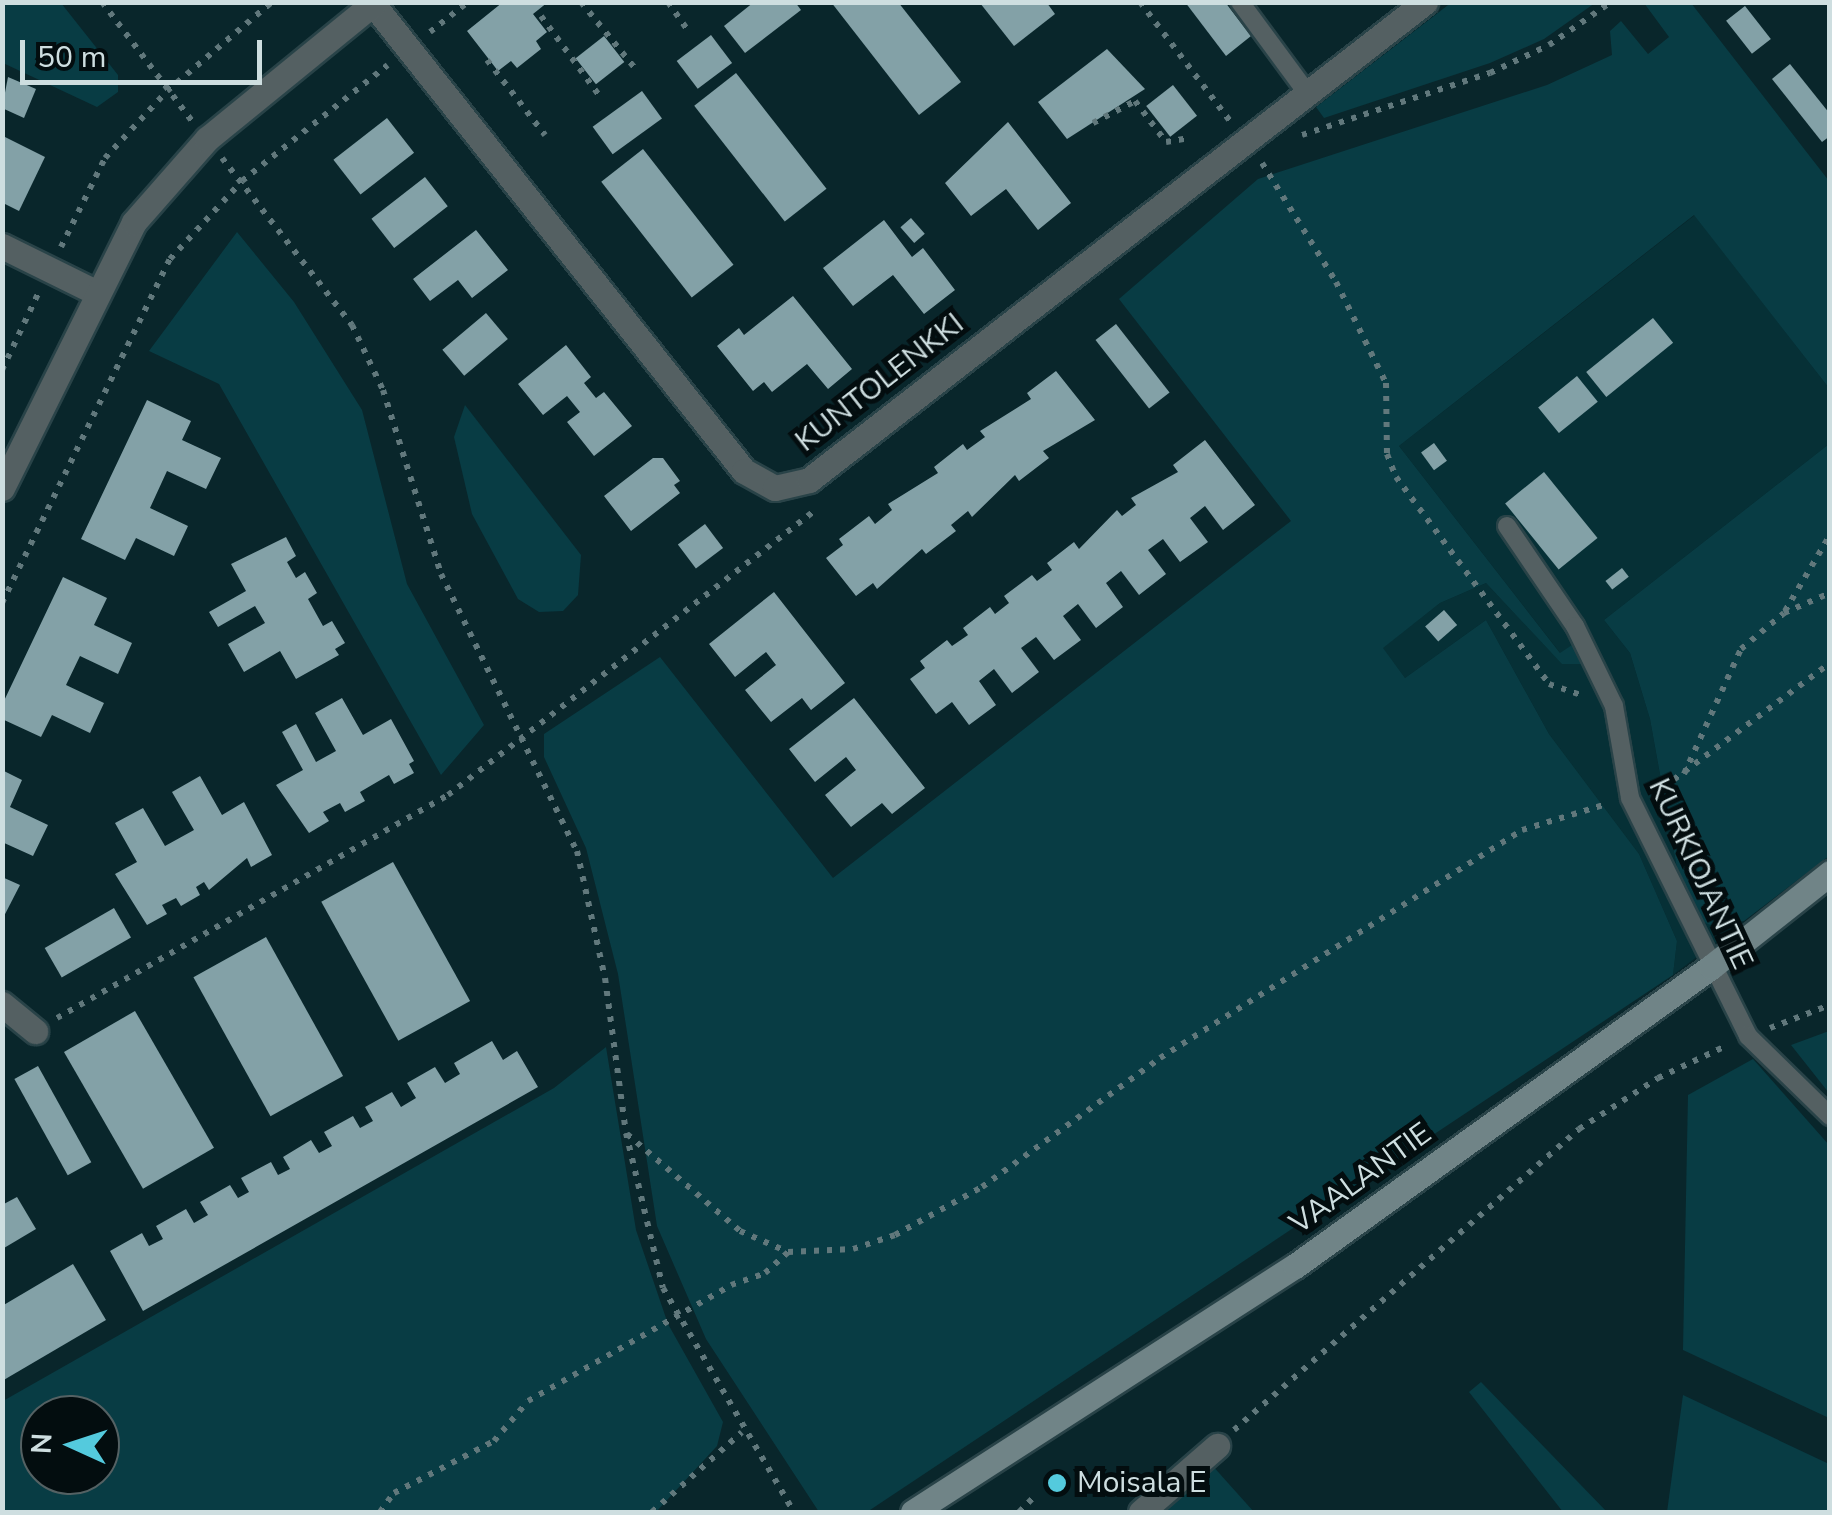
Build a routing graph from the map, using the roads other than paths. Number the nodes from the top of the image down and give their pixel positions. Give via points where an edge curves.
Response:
1 (1240, 2) edge
2 (1424, 2) edge
3 (374, 3) edge
4 (1308, 93) junction
5 (2, 246) edge
6 (95, 292) junction
7 (2, 488) edge
8 (1507, 526) dead end
9 (1830, 873) edge
10 (1710, 967) junction
11 (2, 1004) edge
12 (35, 1030) road end
13 (1830, 1116) edge
14 (1217, 1446) road end
15 (914, 1512) edge
16 (1141, 1512) edge

1 - 4 lane
2 - 4 street, KUNTOLENKKI
3 - 4 street, KUNTOLENKKI via 744,471 775,488 809,480 1253,151
3 - 6 street via 206,139 134,222
5 - 6 street
6 - 7 street
8 - 10 lane, KURKIOJANTIE via 1575,626 1614,706 1630,798
9 - 10 street, VAALANTIE
10 - 13 lane, KURKIOJANTIE via 1748,1036
10 - 15 street, VAALANTIE via 1295,1266
11 - 12 street
14 - 16 street

